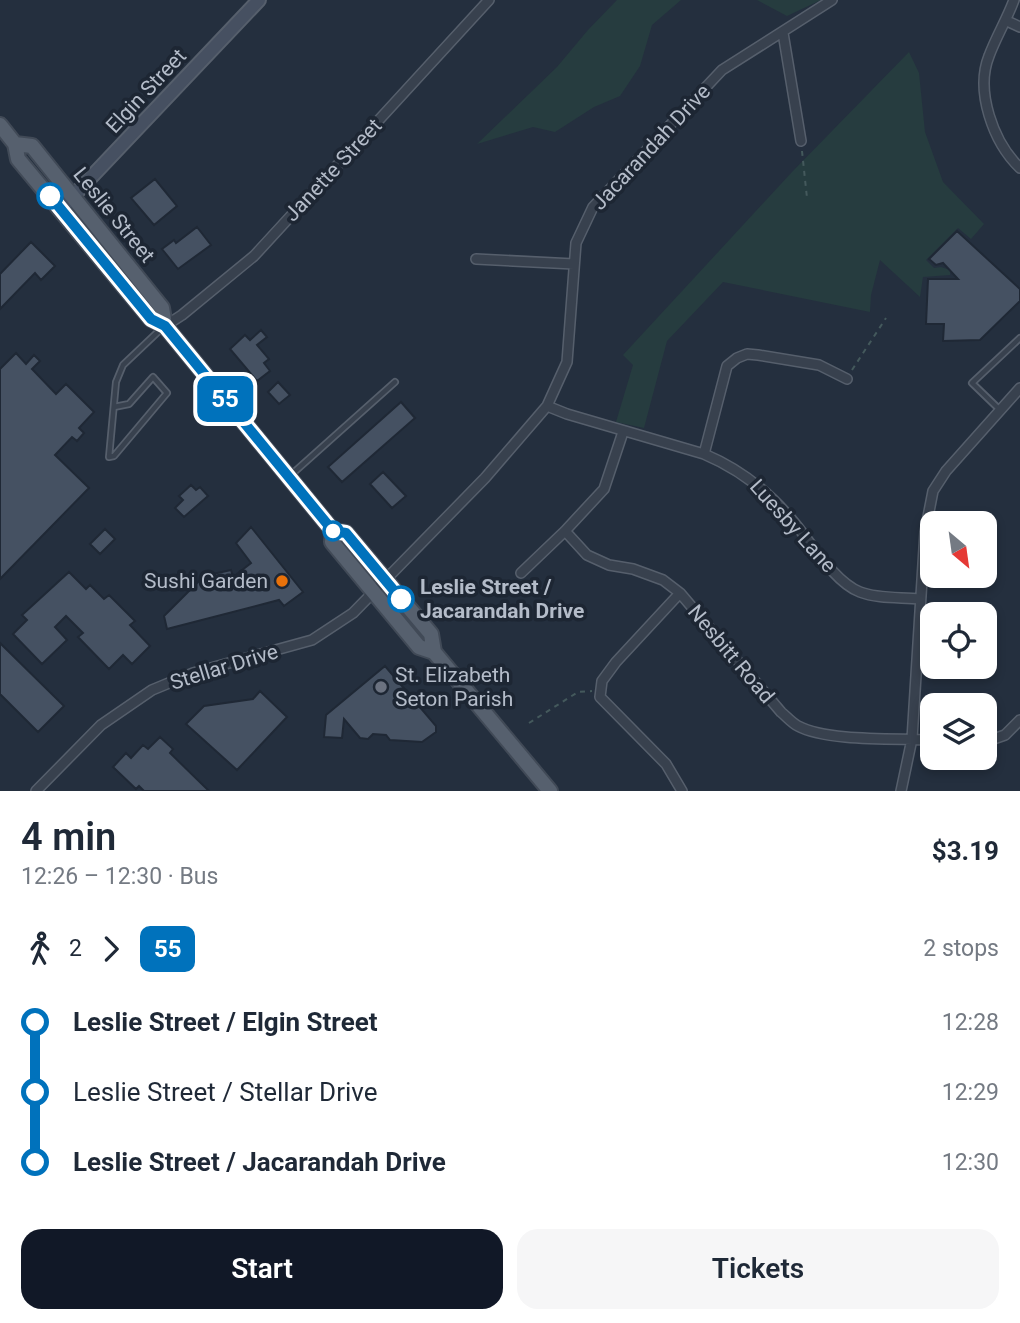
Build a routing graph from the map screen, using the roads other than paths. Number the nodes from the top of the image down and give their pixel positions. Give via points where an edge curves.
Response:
1 (259, 0) edge
2 (489, 0) edge
3 (832, 0) edge
4 (1014, 0) edge
5 (1007, 21) junction
6 (1020, 27) edge
7 (783, 33) junction
8 (0, 125) edge
9 (801, 141) road end
10 (15, 144) junction
11 (1020, 168) edge
12 (73, 196) junction
13 (61, 209) junction
14 (476, 259) dead end
15 (575, 264) junction
16 (165, 326) junction
17 (1020, 338) edge
18 (847, 379) road end
19 (396, 382) dead end
20 (1020, 388) edge
21 (547, 406) junction
22 (114, 407) junction
23 (999, 409) junction
24 (623, 432) junction
25 (704, 454) junction
26 (289, 477) junction
27 (333, 531) junction
28 (565, 531) junction
29 (521, 573) dead end
30 (385, 579) junction
31 (374, 592) junction
32 (680, 593) junction
33 (919, 599) junction
34 (434, 652) junction
35 (1020, 720) edge
36 (997, 738) edge
37 (912, 739) junction
38 (920, 739) edge
39 (36, 791) edge
40 (550, 791) edge
41 (682, 791) edge
42 (901, 791) edge

1 - 12 street, Elgin Street
2 - 16 street, Janette Street via 254,256
3 - 7 street, Jacarandah Drive
4 - 5 street
5 - 6 street
5 - 11 street via 989,57 984,92 990,118
7 - 9 street
7 - 15 street, Jacarandah Drive via 722,70 593,207 576,243
8 - 10 main road, Leslie Street
10 - 12 main road, Leslie Street via 32,146
10 - 13 main road, Leslie Street via 18,159
12 - 13 street, Elgin Street
12 - 16 main road, Leslie Street via 162,308
13 - 16 main road, Leslie Street via 151,319
14 - 15 street
15 - 21 street, Jacarandah Drive via 568,362
16 - 22 lane via 123,365
16 - 26 main road, Leslie Street
17 - 23 lane via 972,383
18 - 25 street via 819,365 791,359 737,358 727,366
19 - 26 lane
20 - 23 street
21 - 24 street, Luesby Lane
21 - 30 street, Jacarandah Drive via 485,478
22 - 22 lane via 109,457 167,393 153,377 128,404
23 - 33 street via 933,491
24 - 25 street, Luesby Lane
24 - 28 street via 604,489
25 - 33 street, Luesby Lane via 744,473 768,493 836,574 859,592
26 - 27 main road, Leslie Street
27 - 30 main road, Leslie Street via 346,533
27 - 31 main road, Leslie Street via 332,542
28 - 29 street
28 - 32 street, Nesbitt Road via 587,555 663,580
30 - 31 street, Stellar Drive
30 - 34 main road, Leslie Street via 431,634
31 - 34 main road, Leslie Street via 419,647
31 - 39 street, Stellar Drive via 353,613 312,640 193,673 152,690 101,725
32 - 37 street, Nesbitt Road via 797,726 839,735
32 - 41 street via 616,662 602,681 600,697 666,764
33 - 37 street
34 - 40 main road, Leslie Street
35 - 36 street
37 - 38 street, Nesbitt Road
37 - 42 street

